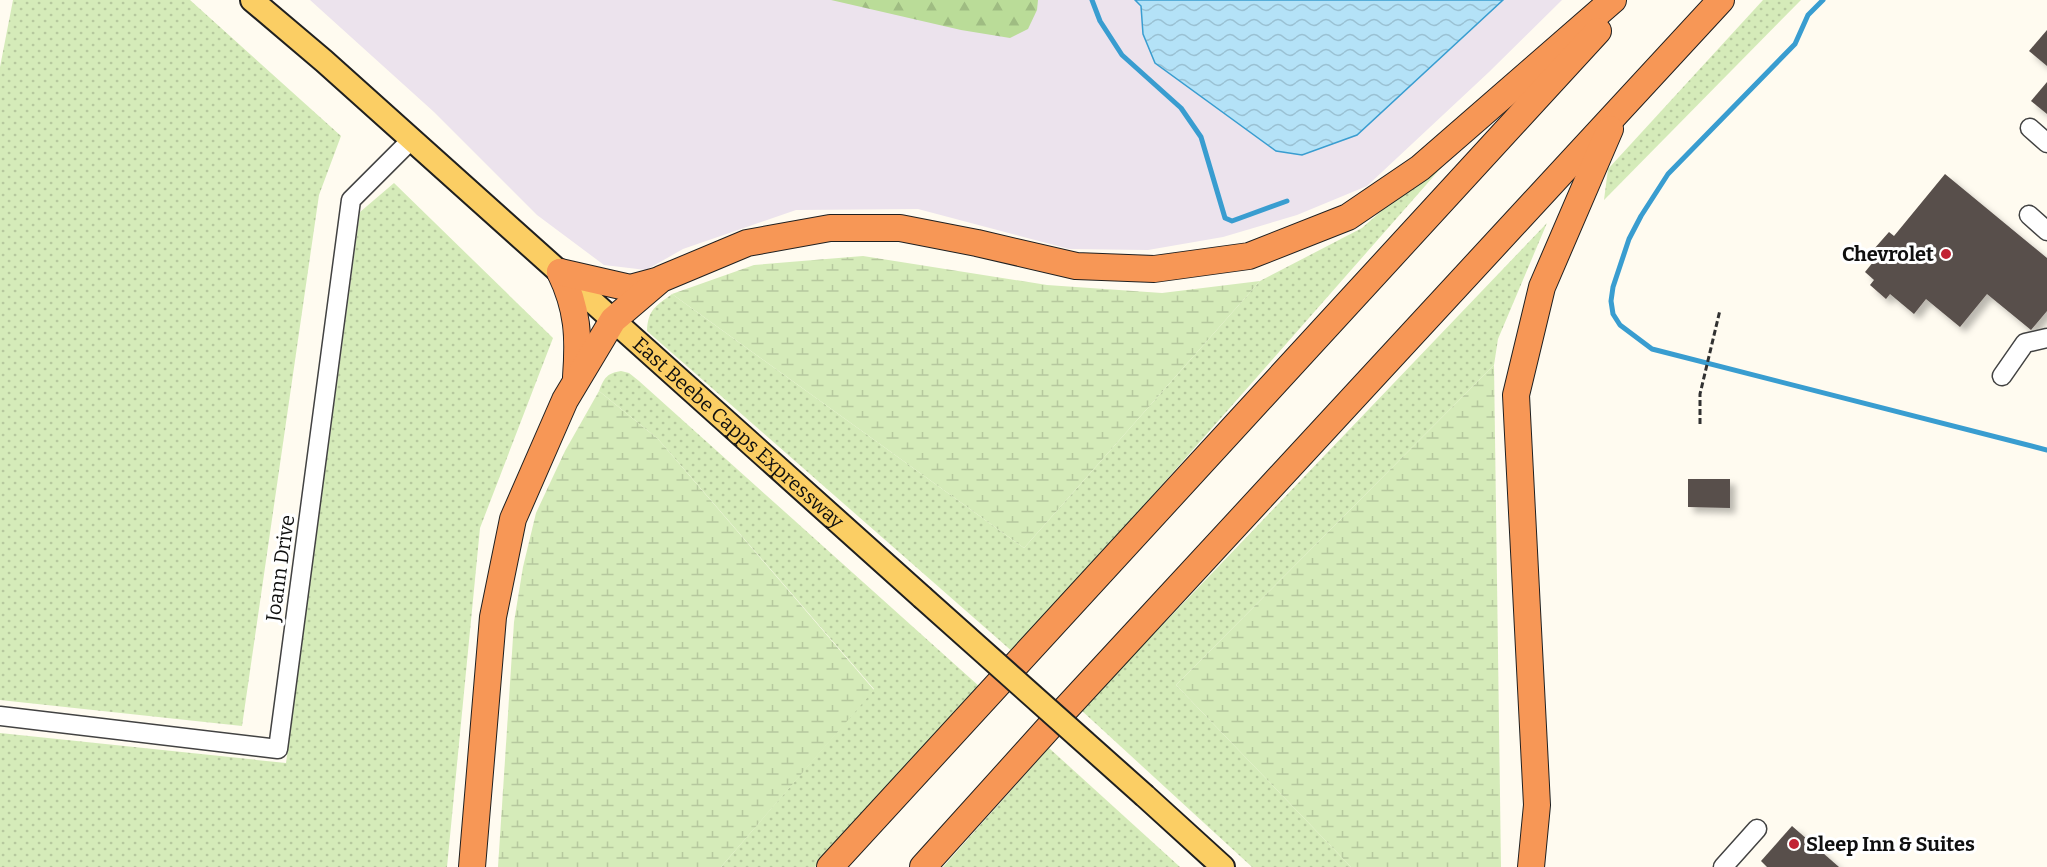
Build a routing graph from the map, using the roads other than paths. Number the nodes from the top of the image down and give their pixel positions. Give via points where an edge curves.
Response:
1 (252, 0) edge
2 (1613, 0) edge
3 (1627, 0) edge
4 (1721, 0) edge
5 (1617, 112) junction
6 (2030, 128) dead end
7 (412, 139) junction
8 (2047, 143) edge
9 (2029, 215) dead end
10 (2047, 231) edge
11 (560, 272) junction
12 (661, 279) junction
13 (613, 320) junction
14 (2047, 338) edge
15 (2002, 376) dead end
16 (576, 381) junction
17 (0, 716) edge
18 (1757, 829) dead end
19 (472, 867) edge
20 (830, 867) edge
21 (923, 867) edge
22 (1223, 867) edge
23 (1531, 867) edge
24 (1723, 867) edge

1 - 7 main road, East Beebe Capps Expressway
2 - 12 highway via 1420,168 1348,217 1249,256 1154,269 1076,266 900,228 830,228 747,243
3 - 20 highway
4 - 5 highway
5 - 21 highway
5 - 23 highway via 1542,287 1516,395 1537,805
6 - 8 street
7 - 11 main road, East Beebe Capps Expressway
7 - 17 street, Joann Drive via 351,200 278,749
9 - 10 street
11 - 12 highway via 630,288
11 - 13 main road, East Beebe Capps Expressway
11 - 16 highway via 571,294 578,336
12 - 13 highway
13 - 16 highway
13 - 22 main road, East Beebe Capps Expressway, bridge
14 - 15 street via 2025,343
16 - 19 highway via 511,530 493,617
18 - 24 street

